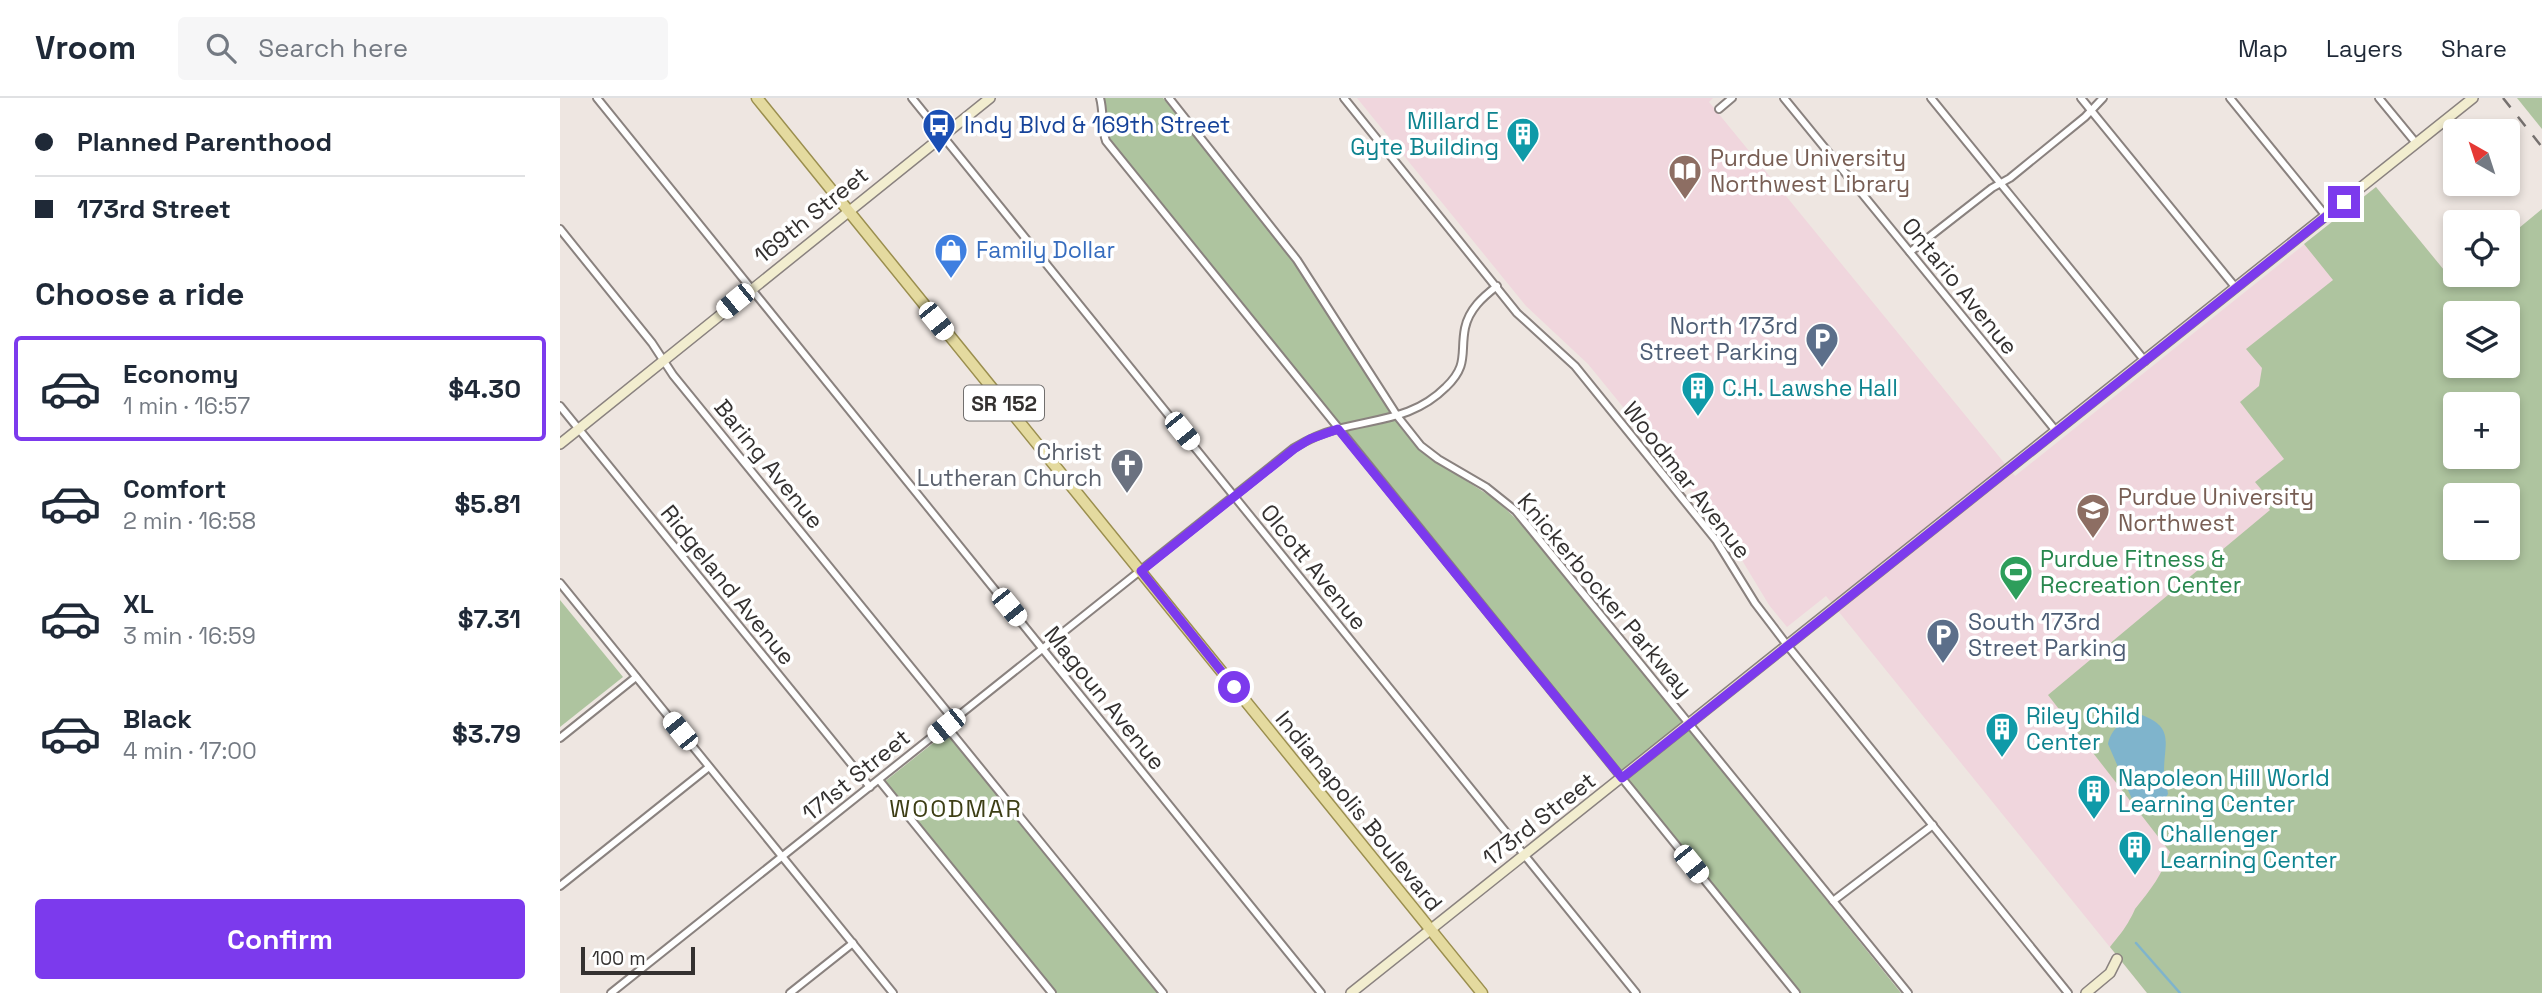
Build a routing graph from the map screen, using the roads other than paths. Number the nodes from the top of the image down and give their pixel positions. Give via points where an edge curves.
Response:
1 (597, 98) edge
2 (757, 98) edge
3 (912, 98) edge
4 (990, 98) edge
5 (1100, 98) edge
6 (1169, 98) edge
7 (1344, 98) edge
8 (1732, 98) edge
9 (1784, 98) edge
10 (1931, 98) edge
11 (2081, 98) edge
12 (2103, 98) edge
13 (2230, 98) edge
14 (2379, 98) edge
15 (2473, 98) edge
16 (1719, 109) dead end
17 (2091, 110) junction
18 (943, 136) junction
19 (2416, 143) junction
20 (2000, 183) junction
21 (848, 211) junction
22 (2326, 216) junction
23 (560, 229) edge
24 (1910, 252) junction
25 (1497, 286) junction
26 (751, 288) junction
27 (2236, 288) junction
28 (663, 359) junction
29 (2145, 361) junction
30 (560, 406) edge
31 (1398, 416) junction
32 (578, 429) junction
33 (1338, 429) junction
34 (2056, 431) junction
35 (560, 444) edge
36 (1234, 496) junction
37 (1141, 571) junction
38 (560, 583) edge
39 (1787, 645) junction
40 (1043, 648) junction
41 (636, 677) junction
42 (953, 719) junction
43 (1689, 724) junction
44 (946, 726) junction
45 (560, 738) edge
46 (709, 767) junction
47 (1622, 778) junction
48 (878, 780) junction
49 (870, 787) junction
50 (1933, 825) junction
51 (1525, 855) junction
52 (783, 857) junction
53 (560, 886) edge
54 (1833, 901) junction
55 (1430, 930) junction
56 (853, 943) junction
57 (2117, 959) dead end
58 (611, 993) edge
59 (790, 993) edge
60 (893, 993) edge
61 (1052, 993) edge
62 (1163, 993) edge
63 (1321, 993) edge
64 (1351, 993) edge
65 (1482, 993) edge
66 (1636, 993) edge
67 (1796, 993) edge
68 (1908, 993) edge
69 (2068, 993) edge
70 (2086, 993) edge

1 - 26 street, Magoun Avenue
2 - 21 main road, Indianapolis Boulevard / SR 152
3 - 18 street, Olcott Avenue
4 - 18 street, 169th Street
5 - 33 street via 1106,141
6 - 31 street, Knickerbocker Parkway via 1297,260
7 - 25 street, Woodmar Avenue
8 - 16 street
9 - 24 street, Ontario Avenue
10 - 20 street
11 - 17 street
12 - 17 street
13 - 22 street
14 - 19 street
15 - 19 street, 173rd Street
17 - 20 street
17 - 27 street
18 - 21 street, 169th Street
18 - 36 street, Olcott Avenue
19 - 22 street, 173rd Street
20 - 24 street
20 - 29 street
21 - 26 street, 169th Street
21 - 37 main road, Indianapolis Boulevard / SR 152
22 - 27 street, 173rd Street
23 - 28 street, Baring Avenue
24 - 34 street, Ontario Avenue
25 - 31 street, 171st Street via 1471,312 1462,365 1447,386
25 - 39 street, Woodmar Avenue via 1528,324 1575,366 1716,540
26 - 28 street, 169th Street
26 - 40 street, Magoun Avenue
27 - 29 street, 173rd Street
28 - 32 street, 169th Street
28 - 42 street, Baring Avenue
29 - 34 street, 173rd Street
30 - 32 street, Ridgeland Avenue
31 - 33 street, 171st Street
31 - 43 street, Knickerbocker Parkway via 1421,446 1516,511
32 - 35 street, 169th Street
32 - 49 street, Ridgeland Avenue
33 - 36 street, 171st Street via 1294,449
33 - 47 street
34 - 39 street, 173rd Street
36 - 37 street, 171st Street
36 - 51 street, Olcott Avenue
37 - 40 street, 171st Street
37 - 55 main road, Indianapolis Boulevard / SR 152
38 - 41 street
39 - 43 street, 173rd Street
39 - 50 street, Woodmar Avenue
40 - 42 street, 171st Street
40 - 63 street, Magoun Avenue
41 - 45 street
41 - 46 street
42 - 44 street, 171st Street
43 - 47 street, 173rd Street
43 - 54 street, Knickerbocker Parkway
44 - 48 street, 171st Street
44 - 62 street
46 - 52 street
46 - 53 street
47 - 51 street, 173rd Street
47 - 67 street
48 - 49 street, 171st Street
48 - 61 street
49 - 52 street, 171st Street
50 - 54 street
50 - 69 street, Woodmar Avenue
51 - 55 street, 173rd Street
51 - 66 street, Olcott Avenue
52 - 56 street
52 - 58 street, 171st Street
54 - 68 street, Knickerbocker Parkway
55 - 64 street, 173rd Street
55 - 65 main road, Indianapolis Boulevard / SR 152
56 - 59 street
56 - 60 street
57 - 70 street via 2110,973

